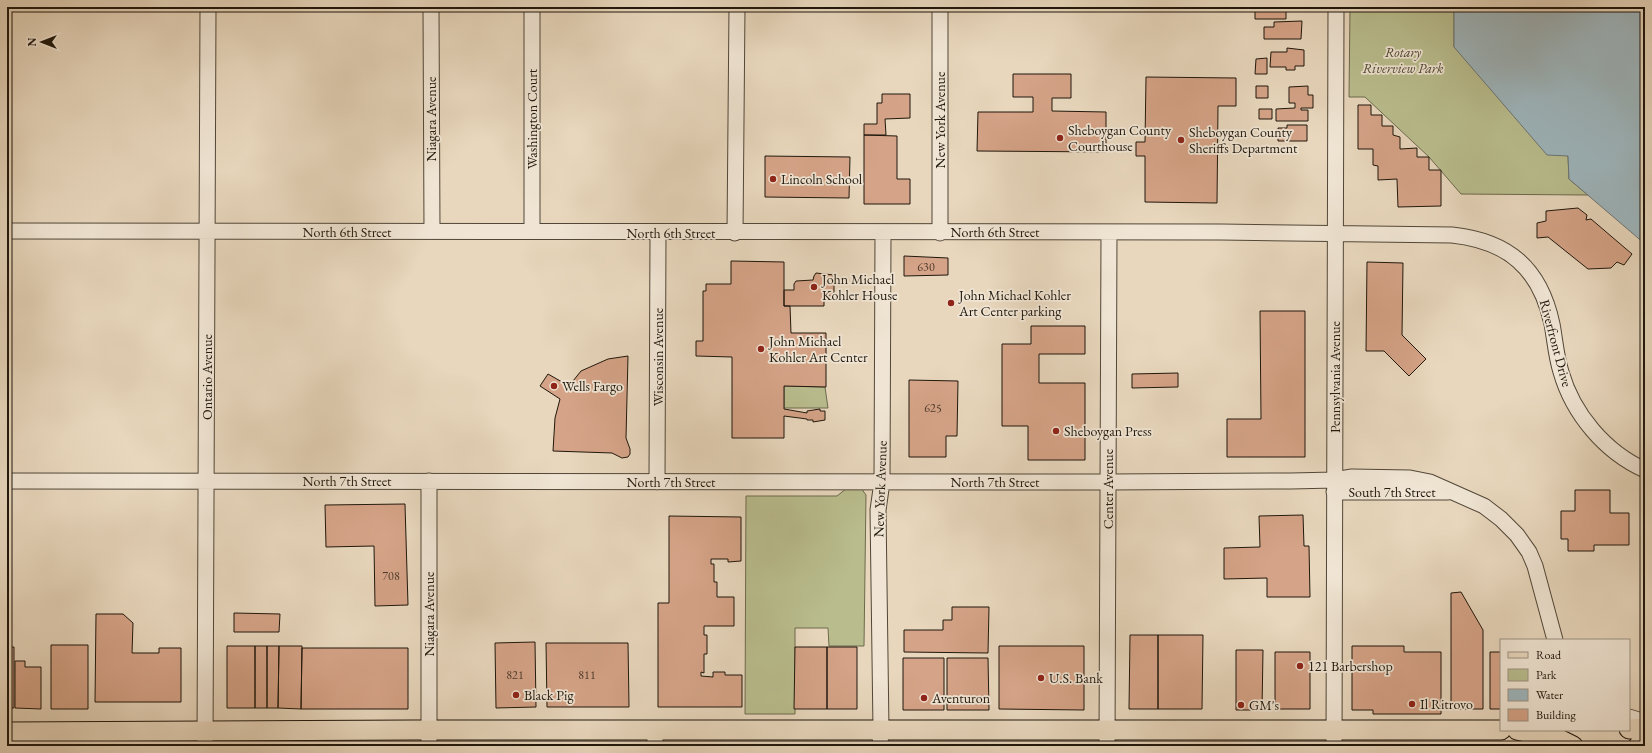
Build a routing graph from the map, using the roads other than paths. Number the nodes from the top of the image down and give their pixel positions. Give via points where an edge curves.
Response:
1 (208, 7) edge
2 (431, 7) edge
3 (532, 7) edge
4 (737, 7) edge
5 (940, 7) edge
6 (1336, 7) edge
7 (7, 231) edge
8 (432, 231) junction
9 (532, 231) junction
10 (208, 232) junction
11 (658, 233) junction
12 (735, 233) junction
13 (883, 233) junction
14 (940, 233) junction
15 (1110, 233) junction
16 (1335, 234) junction
17 (1645, 470) edge
18 (7, 481) edge
19 (430, 481) junction
20 (207, 482) junction
21 (657, 482) junction
22 (882, 482) junction
23 (1108, 482) junction
24 (1334, 486) junction
25 (1555, 639) edge
26 (1630, 717) edge
27 (1645, 722) edge
28 (1645, 728) edge
29 (1630, 729) edge
30 (1500, 730) edge
31 (1521, 731) edge
32 (7, 732) edge
33 (429, 738) edge
34 (655, 738) edge
35 (881, 738) edge
36 (1107, 738) edge
37 (1334, 738) edge
38 (205, 739) edge
39 (1645, 744) edge
40 (1573, 746) edge
41 (1638, 746) edge

1 - 10 street, Ontario Avenue
2 - 8 street, Niagara Avenue
3 - 9 street, Washington Court
4 - 12 street
5 - 14 street, New York Avenue
6 - 16 street, Pennsylvania Avenue
7 - 10 street, North 6th Street
8 - 9 street, North 6th Street
8 - 10 street, North 6th Street
9 - 11 street, North 6th Street
10 - 20 street, Ontario Avenue
11 - 12 street, North 6th Street
11 - 21 street, Wisconsin Avenue
12 - 13 street, North 6th Street
13 - 14 street, North 6th Street
13 - 22 street, New York Avenue
14 - 15 street, North 6th Street
15 - 16 street, North 6th Street
15 - 23 street, Center Avenue
16 - 17 street, Riverfront Drive via 1452,235 1480,239 1508,253 1526,268 1544,295 1560,371 1577,409 1604,442
16 - 24 street, Pennsylvania Avenue
18 - 20 street, North 7th Street
19 - 20 street, North 7th Street
19 - 21 street, North 7th Street
19 - 33 street, Niagara Avenue
20 - 38 street, Ontario Avenue
21 - 22 street, North 7th Street
22 - 23 street, North 7th Street
22 - 35 street, New York Avenue via 878,510
23 - 24 street, North 7th Street
23 - 36 street, Center Avenue
24 - 25 street, South 7th Street via 1352,477 1410,478 1430,482 1484,506 1517,535 1529,552
24 - 37 street, Pennsylvania Avenue
26 - 27 street
28 - 29 main road
30 - 37 main road
31 - 40 main road via 1561,740
32 - 38 main road
33 - 34 main road
33 - 38 main road
34 - 35 main road
35 - 36 main road
36 - 37 main road
39 - 41 main road

